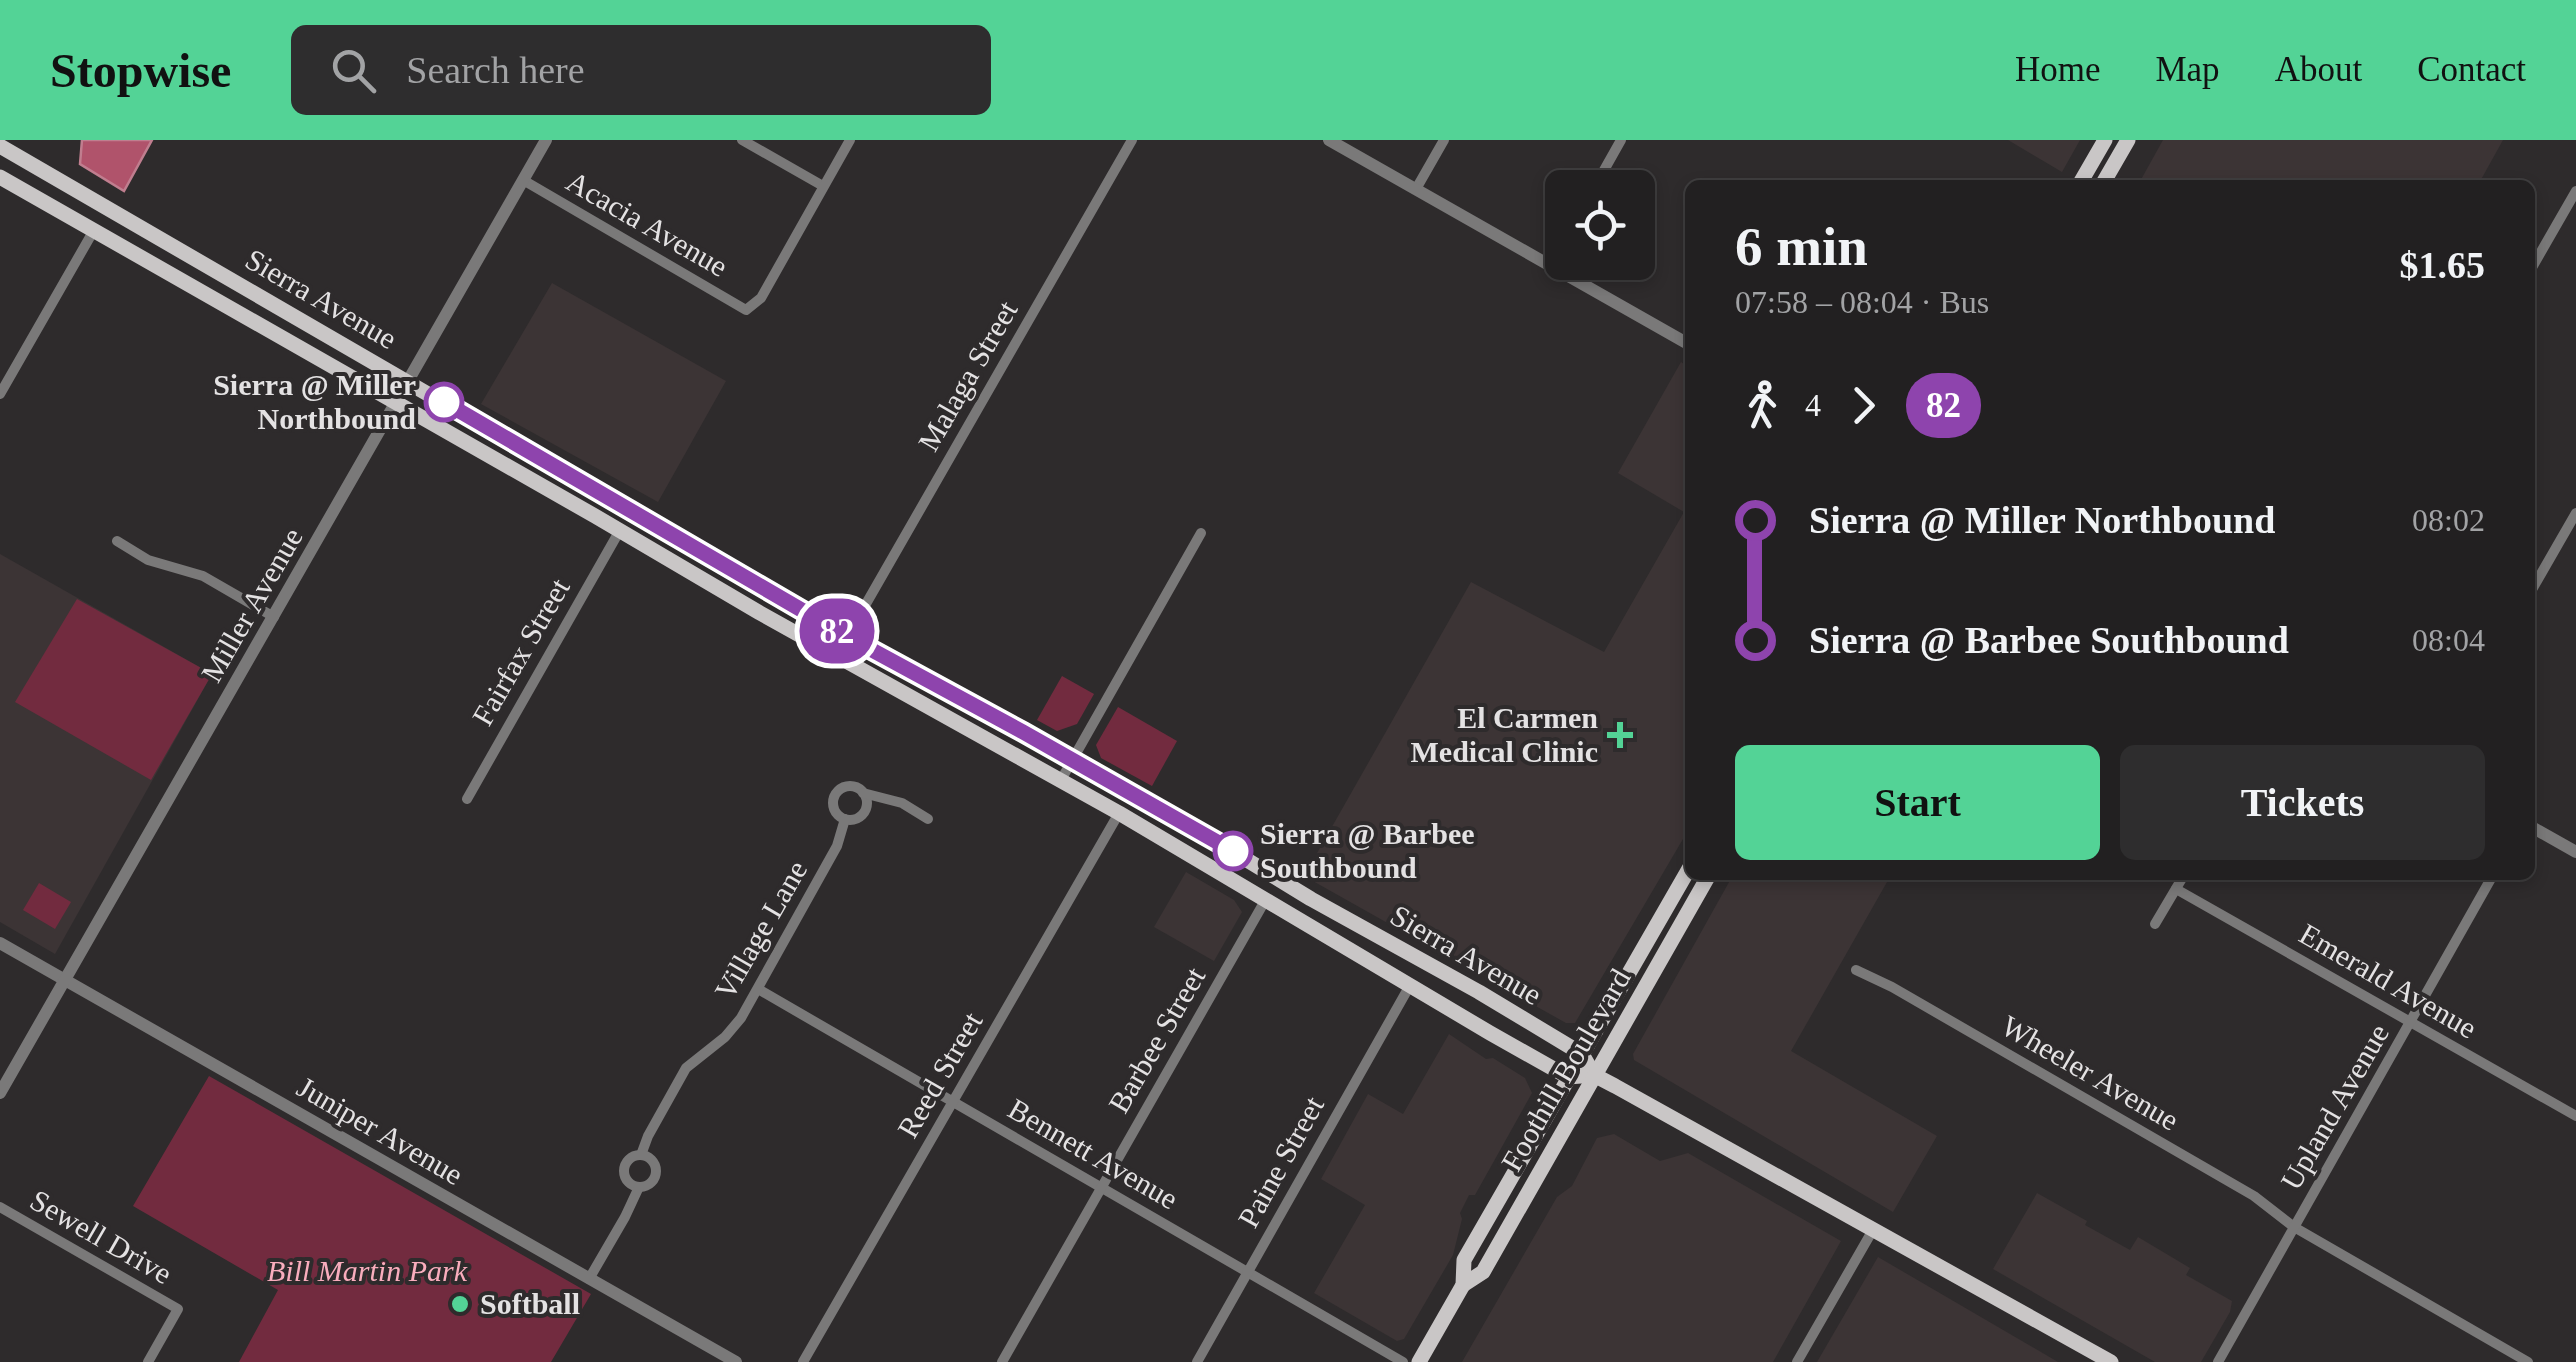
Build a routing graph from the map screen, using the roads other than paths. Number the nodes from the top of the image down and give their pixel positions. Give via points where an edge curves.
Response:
1 (546, 140) edge
2 (742, 140) edge
3 (850, 140) edge
4 (1132, 140) edge
5 (1329, 140) edge
6 (1444, 140) edge
7 (1622, 140) edge
8 (2105, 140) edge
9 (2128, 140) edge
10 (0, 146) edge
11 (1604, 170) edge
12 (0, 176) edge
13 (522, 180) junction
14 (2082, 180) edge
15 (2105, 180) edge
16 (823, 186) junction
17 (1416, 189) junction
18 (2576, 191) edge
19 (94, 230) junction
20 (1545, 263) edge
21 (2535, 263) edge
22 (1574, 280) edge
23 (1685, 343) edge
24 (407, 381) junction
25 (0, 394) edge
26 (395, 402) junction
27 (2576, 513) edge
28 (620, 530) junction
29 (1201, 533) dead end
30 (116, 542) dead end
31 (2535, 583) edge
32 (274, 617) junction
33 (848, 637) junction
34 (1072, 760) junction
35 (1061, 780) junction
36 (863, 793) junction
37 (467, 799) dead end
38 (1119, 812) junction
39 (845, 819) junction
40 (928, 819) dead end
41 (2535, 829) edge
42 (2576, 852) edge
43 (1685, 876) edge
44 (1705, 880) edge
45 (2181, 880) edge
46 (2490, 880) edge
47 (2176, 889) junction
48 (1266, 899) junction
49 (2155, 924) dead end
50 (0, 943) edge
51 (1856, 970) dead end
52 (64, 980) junction
53 (1409, 987) junction
54 (758, 989) junction
55 (2412, 1022) junction
56 (1582, 1054) junction
57 (1594, 1075) junction
58 (1568, 1077) junction
59 (0, 1093) edge
60 (953, 1102) junction
61 (2576, 1116) edge
62 (642, 1155) junction
63 (640, 1187) junction
64 (1102, 1188) junction
65 (0, 1208) edge
66 (2294, 1227) junction
67 (1874, 1228) junction
68 (1248, 1272) junction
69 (589, 1278) junction
70 (1463, 1285) junction
71 (148, 1362) edge
72 (736, 1362) edge
73 (804, 1362) edge
74 (1002, 1362) edge
75 (1197, 1362) edge
76 (1403, 1362) edge
77 (1420, 1362) edge
78 (1797, 1362) edge
79 (2111, 1362) edge
80 (2218, 1362) edge
81 (2528, 1362) edge

1 - 13 street, Miller Avenue
2 - 16 street
3 - 16 street
4 - 33 street, Malaga Street
5 - 17 street
6 - 17 street
7 - 11 street
8 - 14 main road
9 - 15 main road
10 - 24 main road, Sierra Avenue
12 - 19 main road, Sierra Avenue
13 - 16 street, Acacia Avenue via 746,310 761,298
13 - 24 street, Miller Avenue
17 - 20 street
18 - 21 street
19 - 25 street
19 - 26 main road, Sierra Avenue
22 - 23 street
24 - 26 street, Miller Avenue
24 - 33 main road, Sierra Avenue
26 - 28 main road, Sierra Avenue
26 - 32 street, Miller Avenue
27 - 31 street
28 - 35 main road, Sierra Avenue
28 - 37 street, Fairfax Street
29 - 34 street
30 - 32 street via 148,560 203,576
32 - 52 street, Miller Avenue
33 - 34 main road, Sierra Avenue
34 - 35 street
34 - 56 main road, Sierra Avenue
35 - 38 main road, Sierra Avenue
36 - 39 street via 863,812
36 - 39 street via 850,786 836,793 834,808
36 - 40 street
38 - 48 main road, Sierra Avenue
38 - 60 street, Reed Street
39 - 54 street, Village Lane via 838,846
41 - 42 street
43 - 56 main road, Foothill Boulevard
44 - 57 main road, Foothill Boulevard
45 - 47 street
46 - 55 street, Upland Avenue
47 - 49 street
47 - 55 street, Emerald Avenue
48 - 53 main road, Sierra Avenue
48 - 64 street, Barbee Street
50 - 52 street, Juniper Avenue
51 - 66 street, Wheeler Avenue via 2254,1196
52 - 59 street, Miller Avenue
52 - 69 street, Juniper Avenue
53 - 58 main road, Sierra Avenue
53 - 68 street, Paine Street
54 - 60 street, Bennett Avenue
54 - 62 street, Village Lane via 725,1037 686,1068
55 - 61 street, Emerald Avenue
55 - 66 street, Upland Avenue
56 - 57 main road, Sierra Avenue
56 - 58 main road, Foothill Boulevard
57 - 58 main road
57 - 67 main road
57 - 70 main road, Foothill Boulevard via 1483,1272
58 - 70 main road, Foothill Boulevard via 1464,1260
60 - 64 street, Bennett Avenue
60 - 73 street, Reed Street
62 - 63 street via 656,1169 653,1180
62 - 63 street via 624,1168 627,1181
63 - 69 street
64 - 68 street, Bennett Avenue
64 - 74 street, Barbee Street
65 - 71 street, Sewell Drive via 178,1309
66 - 80 street, Upland Avenue
66 - 81 street, Wheeler Avenue
67 - 78 street
67 - 79 main road
68 - 75 street, Paine Street
68 - 76 street, Bennett Avenue
69 - 72 street, Juniper Avenue
70 - 77 main road, Foothill Boulevard

